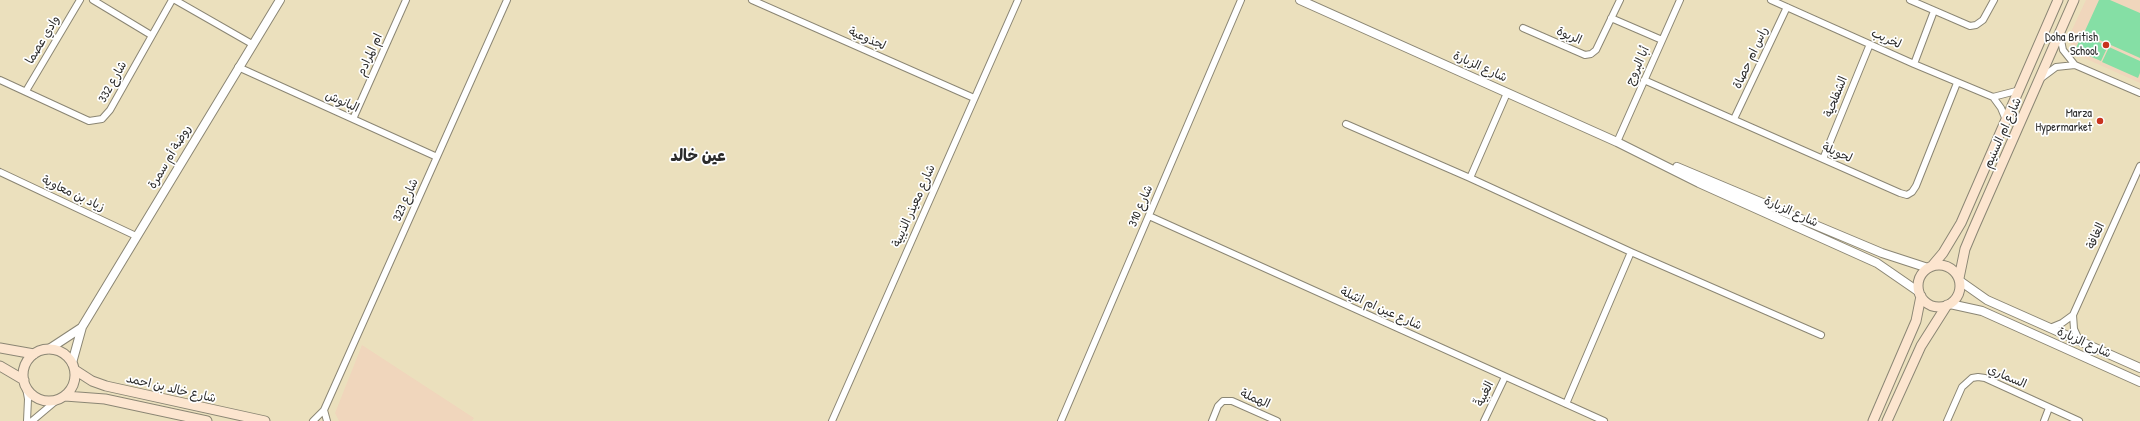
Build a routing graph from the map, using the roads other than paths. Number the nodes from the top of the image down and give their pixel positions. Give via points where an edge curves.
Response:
1 (80, 0) edge
2 (93, 0) edge
3 (174, 0) edge
4 (280, 0) edge
5 (406, 0) edge
6 (507, 0) edge
7 (752, 0) edge
8 (1018, 0) edge
9 (1241, 0) edge
10 (1300, 0) edge
11 (1620, 0) edge
12 (1680, 0) edge
13 (1771, 0) edge
14 (1910, 0) edge
15 (1994, 0) edge
16 (2058, 0) edge
17 (2074, 0) edge
18 (1787, 7) junction
19 (1934, 11) junction
20 (1612, 18) junction
21 (1523, 28) dead end
22 (2060, 33) junction
23 (151, 35) junction
24 (1662, 40) junction
25 (252, 44) junction
26 (1870, 44) junction
27 (1914, 64) junction
28 (2075, 65) junction
29 (238, 67) junction
30 (0, 80) edge
31 (1644, 80) junction
32 (2039, 80) junction
33 (1957, 83) junction
34 (2020, 90) junction
35 (26, 91) junction
36 (1507, 93) junction
37 (2140, 93) edge
38 (1992, 97) junction
39 (974, 98) junction
40 (353, 119) junction
41 (1734, 119) junction
42 (2006, 121) junction
43 (1346, 124) dead end
44 (1617, 142) junction
45 (438, 157) junction
46 (1650, 157) junction
47 (1823, 159) junction
48 (2140, 166) edge
49 (0, 172) edge
50 (1470, 178) junction
51 (1149, 216) junction
52 (136, 236) junction
53 (1631, 252) junction
54 (1930, 267) junction
55 (1959, 280) junction
56 (1920, 294) junction
57 (1949, 304) junction
58 (2073, 315) junction
59 (82, 327) junction
60 (2050, 328) junction
61 (1821, 335) dead end
62 (2079, 340) junction
63 (0, 348) edge
64 (49, 349) junction
65 (34, 354) junction
66 (0, 366) edge
67 (74, 367) junction
68 (2140, 368) edge
69 (1505, 377) junction
70 (2140, 382) edge
71 (25, 384) junction
72 (61, 398) junction
73 (1566, 404) junction
74 (2050, 408) junction
75 (324, 410) junction
76 (26, 421) edge
77 (32, 421) edge
78 (207, 421) edge
79 (265, 421) edge
80 (313, 421) edge
81 (327, 421) edge
82 (832, 421) edge
83 (1061, 421) edge
84 (1212, 421) edge
85 (1277, 421) edge
86 (1484, 421) edge
87 (1604, 421) edge
88 (1873, 421) edge
89 (1887, 421) edge
90 (1947, 421) edge
91 (2044, 421) edge
92 (2079, 421) edge

1 - 35 street, وادي عصما
2 - 23 street
3 - 23 street, شارع 332
3 - 25 street, شارع 332
4 - 25 street, روضة أم سمرة
5 - 40 street, ام المرادم
6 - 45 street, شارع 323
7 - 39 street, لجذوعية
8 - 39 street, شارع معيذر الذيبية
9 - 51 street, شارع 310
10 - 36 street, شارع الزبارة
11 - 20 street, الربوة
12 - 24 street, أبا البروج
13 - 18 street, لخريب
14 - 19 street
15 - 19 street via 1987,16 1976,25 1970,26
16 - 34 main road, شارع ام السنيم
17 - 22 main road, شارع ام السنيم
18 - 26 street, لخريب
18 - 41 street, راس ام حصاة
19 - 27 street
20 - 21 street, الربوة via 1596,50 1591,54 1585,54
20 - 24 street
22 - 28 street via 2063,50
22 - 32 main road, شارع ام السنيم
23 - 35 street, شارع 332 via 110,110 102,119 89,120
24 - 31 street, أبا البروج
25 - 29 street, روضة أم سمرة
26 - 27 street, لخريب
26 - 47 street, الشفلحية
27 - 33 street, لخريب
28 - 32 street via 2056,67
28 - 37 street
29 - 40 street, البانوش
29 - 52 street, روضة أم سمرة
30 - 35 street, شارع 332
31 - 41 street, لحويلة
31 - 44 street, أبا البروج
32 - 55 main road, شارع ام السنيم via 1970,236
33 - 38 street, لخريب
33 - 47 street, لحويلة via 1916,186 1910,194 1900,193
34 - 38 street
34 - 42 main road, شارع ام السنيم
36 - 44 street, شارع الزبارة
36 - 50 street
38 - 42 street via 2001,108
39 - 82 street, شارع معيذر الذيبية
40 - 45 street, البانوش
41 - 47 street, لحويلة
42 - 54 main road, شارع ام السنيم via 1961,223 1943,253
43 - 50 street
44 - 46 street, شارع الزبارة
45 - 75 street, شارع 323
46 - 54 street, شارع الزبارة via 1882,253
46 - 56 street, شارع الزبارة via 1699,183 1877,263
48 - 58 street, الغافة
49 - 52 street, زياد بن معاوية
50 - 53 street
51 - 69 street, شارع عين ام انثيلة
51 - 83 street, شارع 310
52 - 59 street, روضة أم سمرة
53 - 61 street
53 - 73 street
54 - 55 main road via 1945,265 1951,268
54 - 56 main road via 1919,279
55 - 57 main road via 1960,292
55 - 60 street, شارع الزبارة via 1987,300
56 - 57 main road via 1932,306
56 - 88 main road via 1916,321
57 - 70 street, شارع الزبارة via 1982,311
57 - 89 main road via 1920,346
58 - 60 street
58 - 62 street via 2074,328
59 - 64 street, روضة أم سمرة
59 - 67 street, روضة أم سمرة
60 - 62 street, شارع الزبارة
62 - 68 street, شارع الزبارة
63 - 65 main road
64 - 65 main road
64 - 67 main road via 63,353
65 - 71 main road via 25,366
66 - 71 main road
67 - 72 main road via 74,384
67 - 79 main road, شارع خالد بن احمد via 92,381 106,386
69 - 73 street, شارع عين ام انثيلة
69 - 86 street, الغبيةّ
71 - 72 main road via 36,398
71 - 76 street via 28,399
72 - 77 street
72 - 78 main road, شارع خالد بن احمد via 105,398
73 - 87 street, شارع عين ام انثيلة
74 - 90 street, السماري via 1978,377 1972,378 1962,387
74 - 91 street
74 - 92 street, السماري
75 - 80 street, شارع 323
75 - 81 street
84 - 85 street, الهملة via 1218,406 1224,401 1232,401

